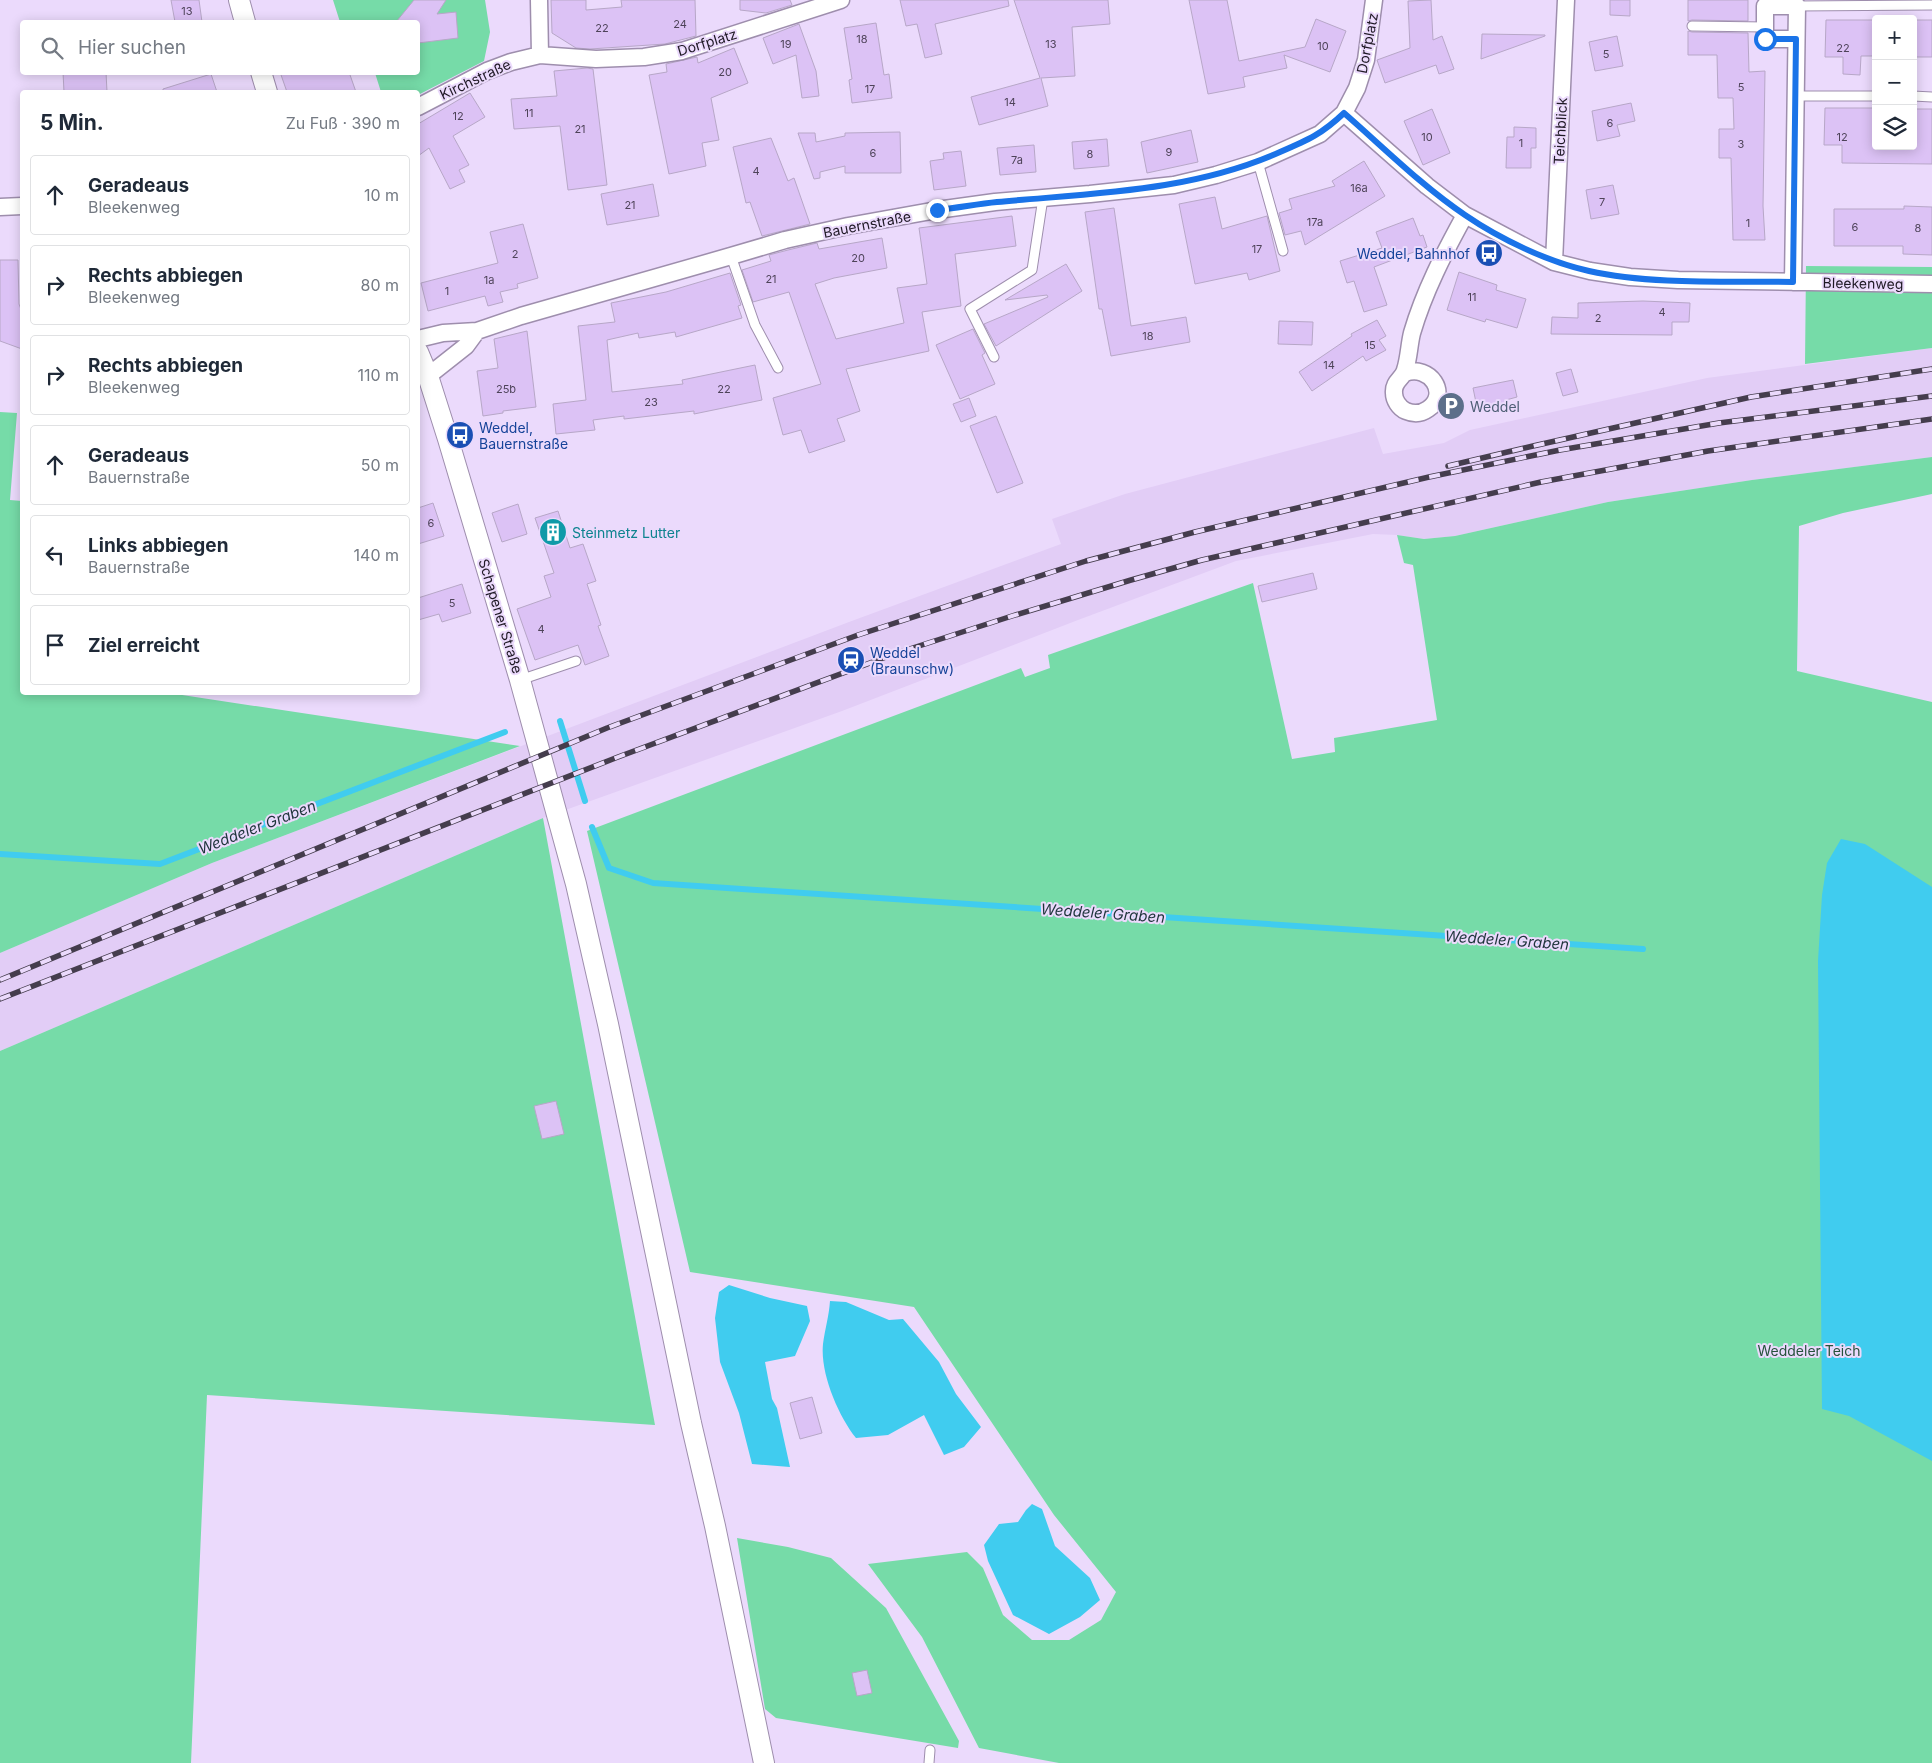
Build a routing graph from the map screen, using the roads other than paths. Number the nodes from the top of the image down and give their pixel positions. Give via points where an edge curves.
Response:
1 (239, 0) edge
2 (538, 0) edge
3 (841, 0) edge
4 (1374, 0) edge
5 (1566, 0) edge
6 (1797, 6) junction
7 (1932, 6) edge
8 (244, 20) edge
9 (1692, 26) dead end
10 (1765, 26) junction
11 (1796, 39) junction
12 (540, 55) junction
13 (262, 75) edge
14 (266, 90) edge
15 (1796, 96) junction
16 (1872, 96) edge
17 (1917, 96) edge
18 (1932, 97) edge
19 (420, 106) edge
20 (1344, 113) junction
21 (1258, 162) junction
22 (1043, 198) junction
23 (20, 206) edge
24 (0, 207) edge
25 (1465, 215) junction
26 (1283, 251) dead end
27 (731, 256) junction
28 (1554, 262) junction
29 (1793, 282) junction
30 (1932, 284) edge
31 (477, 331) junction
32 (420, 339) edge
33 (420, 357) edge
34 (994, 357) dead end
35 (778, 368) dead end
36 (1405, 373) dead end
37 (428, 376) junction
38 (576, 661) dead end
39 (520, 680) junction
40 (930, 1750) dead end
41 (764, 1763) edge
42 (929, 1763) edge

1 - 8 street
2 - 12 street
3 - 12 street, Dorfplatz via 682,51 596,59
4 - 20 street, Dorfplatz via 1366,60
5 - 28 street, Teichblick
6 - 7 lane
6 - 10 street via 1765,6
6 - 11 street
9 - 10 lane
10 - 11 street via 1765,39
11 - 15 street
12 - 19 street, Kirchstraße via 487,71
13 - 14 street
15 - 16 lane
15 - 29 street
17 - 18 lane
20 - 21 street, Bauernstraße via 1320,134
20 - 25 street
21 - 22 street, Bauernstraße via 1216,175 1146,189
21 - 26 lane
22 - 27 street, Bauernstraße via 937,210 848,226
22 - 34 lane via 1032,270 970,309
23 - 24 street
25 - 28 street, Bleekenweg
25 - 36 street via 1428,288 1412,334
27 - 31 street, Bauernstraße
27 - 35 lane via 755,325
28 - 29 street, Bleekenweg via 1590,272 1630,277
29 - 30 street, Bleekenweg
31 - 32 street, Bauernstraße
31 - 37 street via 466,346
33 - 37 street, Schapener Straße
37 - 39 street, Schapener Straße
38 - 39 lane
39 - 41 street, Schapener Straße via 576,884 608,1024
40 - 42 lane

